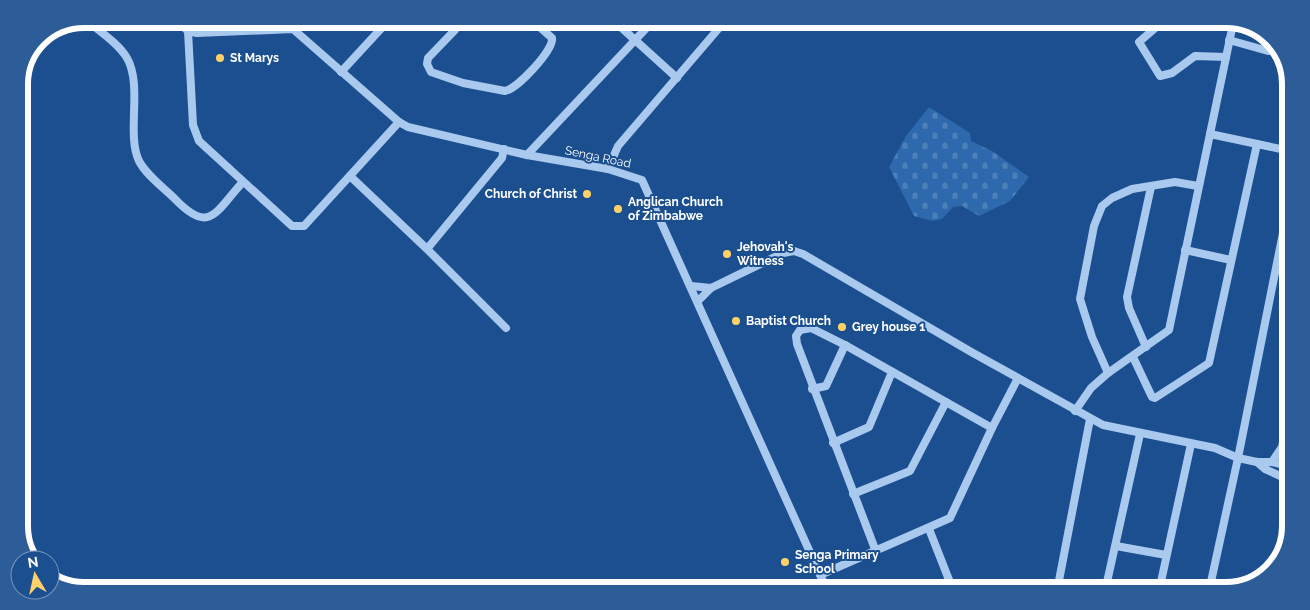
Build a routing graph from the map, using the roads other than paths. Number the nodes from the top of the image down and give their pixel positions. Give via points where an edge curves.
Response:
1 (95, 28) edge
2 (185, 28) edge
3 (382, 28) edge
4 (455, 28) edge
5 (541, 28) edge
6 (622, 28) edge
7 (646, 28) edge
8 (719, 28) edge
9 (1155, 28) edge
10 (1231, 28) edge
11 (188, 31) junction
12 (635, 40) junction
13 (1229, 40) junction
14 (1272, 50) edge
15 (1226, 57) junction
16 (341, 72) junction
17 (677, 78) junction
18 (399, 122) junction
19 (1210, 134) junction
20 (1257, 144) junction
21 (504, 149) junction
22 (1282, 149) edge
23 (527, 155) junction
24 (608, 169) junction
25 (350, 176) junction
26 (242, 183) junction
27 (1198, 186) junction
28 (1151, 187) junction
29 (1282, 238) edge
30 (427, 249) junction
31 (1185, 250) junction
32 (1231, 260) junction
33 (692, 286) junction
34 (711, 288) junction
35 (698, 302) junction
36 (506, 328) dead end
37 (845, 345) junction
38 (1146, 347) junction
39 (1133, 356) junction
40 (892, 372) junction
41 (1108, 373) junction
42 (1018, 378) junction
43 (812, 389) junction
44 (946, 402) junction
45 (1075, 411) junction
46 (1090, 419) junction
47 (992, 428) junction
48 (1140, 434) junction
49 (833, 443) junction
50 (1191, 444) junction
51 (1282, 447) edge
52 (1238, 458) junction
53 (1257, 462) junction
54 (1272, 462) junction
55 (1282, 465) edge
56 (1282, 477) edge
57 (853, 494) junction
58 (929, 529) junction
59 (1116, 546) junction
60 (875, 550) junction
61 (1166, 555) junction
62 (820, 575) junction
63 (949, 581) edge
64 (823, 582) edge
65 (1059, 582) edge
66 (1107, 582) edge
67 (1161, 582) edge
68 (1210, 582) edge

1 - 26 street via 127,58 132,75 137,154 152,178 196,218 202,219 211,217
2 - 11 street
3 - 16 street
4 - 5 street via 428,58 431,72 463,83 505,91 521,81 552,46 552,38
6 - 12 street
7 - 12 street
8 - 17 street
9 - 15 street via 1138,42 1160,76 1172,73 1195,56
10 - 13 street
11 - 16 street, Senga Road via 293,29
11 - 26 street via 196,137
12 - 17 street
12 - 23 street
13 - 14 street
13 - 15 street
15 - 19 street
16 - 18 street, Senga Road
17 - 24 street via 618,146
18 - 21 street, Senga Road via 423,131
18 - 25 street
19 - 20 street
19 - 27 street
20 - 22 street
20 - 32 street
21 - 23 street, Senga Road
21 - 30 street via 502,158
23 - 24 street, Senga Road
24 - 33 street, Senga Road via 642,180
25 - 26 street via 304,226 298,228
25 - 30 street
27 - 28 street via 1175,182
27 - 31 street
28 - 38 street via 1127,297
28 - 41 street via 1132,189 1107,201 1094,226 1080,304
29 - 52 street
30 - 36 street
31 - 32 street
31 - 38 street via 1169,330
32 - 39 street via 1208,364 1155,398
33 - 34 street
33 - 35 street, Senga Road
34 - 35 street
34 - 42 street via 783,253 794,251
35 - 62 street, Senga Road
37 - 40 street
37 - 43 street via 828,384 824,388
37 - 43 street via 811,328 800,330 796,336 797,344
38 - 39 street
39 - 41 street
40 - 44 street
40 - 49 street via 869,427
41 - 45 street via 1090,388
42 - 45 street
42 - 47 street
43 - 49 street
44 - 47 street
44 - 57 street via 910,471
45 - 46 street
46 - 48 street
46 - 65 street
47 - 58 street via 952,516
48 - 50 street
48 - 59 street
49 - 57 street
50 - 52 street via 1215,448
50 - 61 street
51 - 54 street
52 - 53 street
52 - 68 street
53 - 54 street
53 - 56 street
54 - 55 street
57 - 60 street
58 - 60 street
58 - 63 street
59 - 61 street
59 - 66 street
60 - 62 street
61 - 67 street
62 - 64 street, Senga Road

